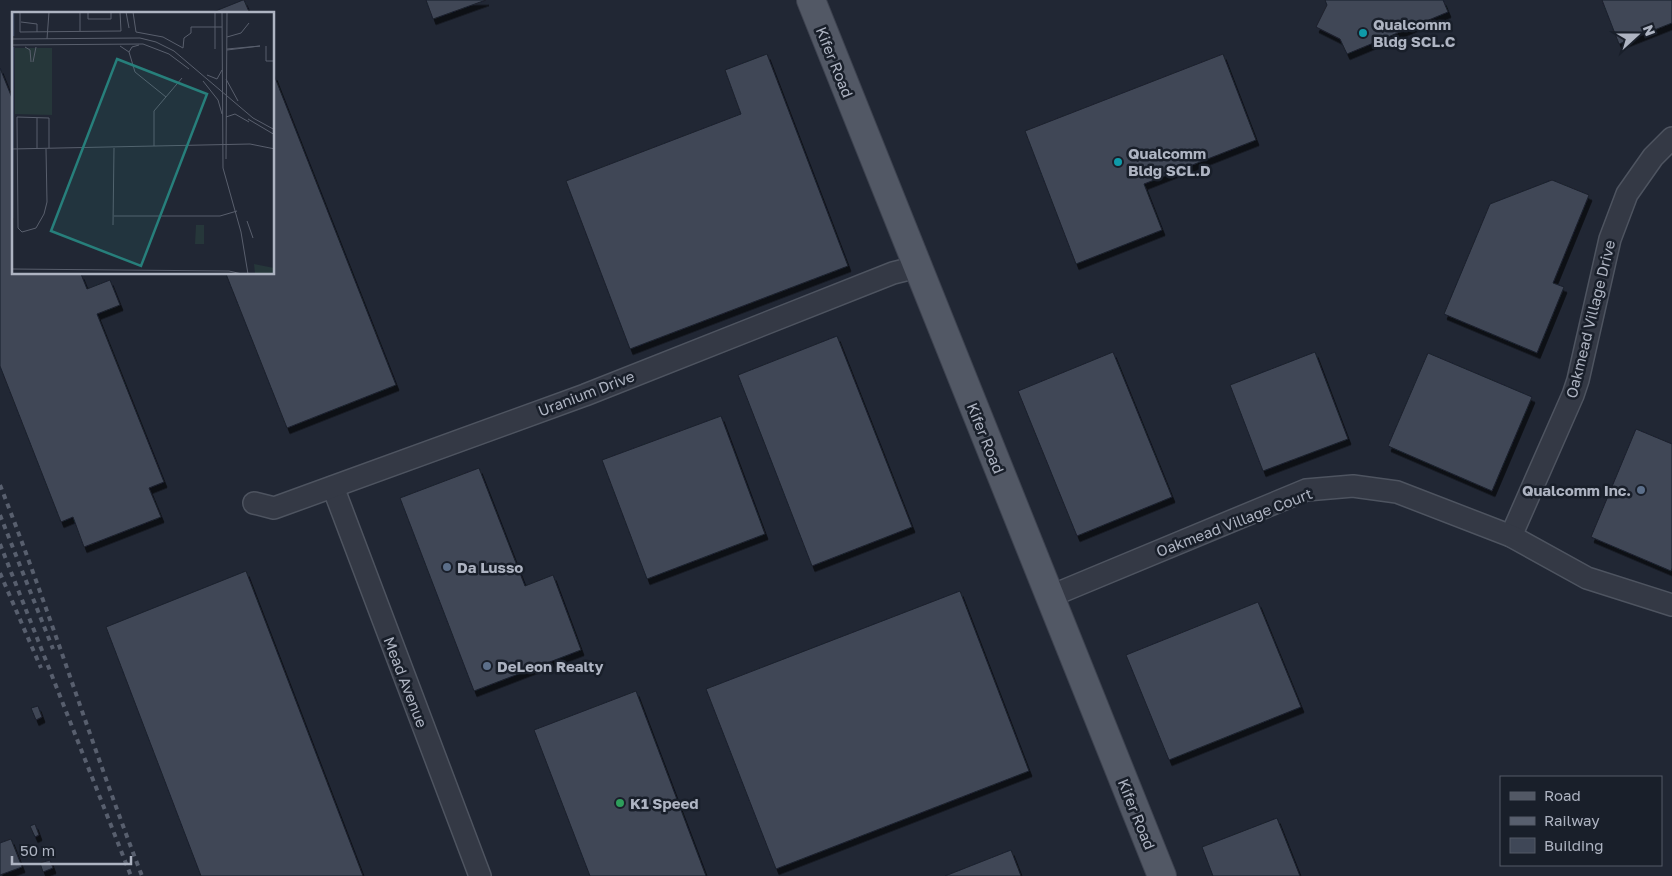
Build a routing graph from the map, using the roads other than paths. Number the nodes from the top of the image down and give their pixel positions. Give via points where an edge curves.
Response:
1 (811, 0) edge
2 (1672, 138) edge
3 (917, 267) junction
4 (333, 487) junction
5 (254, 503) dead end
6 (1511, 536) junction
7 (1051, 596) junction
8 (1672, 605) edge
9 (480, 876) edge
10 (1162, 876) edge

1 - 3 main road, Kifer Road
2 - 6 street, Oakmead Village Drive via 1653,157 1627,194 1610,239 1573,395
3 - 4 street, Uranium Drive via 893,273 585,395
3 - 7 main road, Kifer Road
4 - 5 street, Uranium Drive via 274,508
4 - 9 street, Mead Avenue
6 - 7 street, Oakmead Village Court via 1397,492 1353,486 1306,490
6 - 8 street, Oakmead Village Court via 1587,578
7 - 10 main road, Kifer Road

